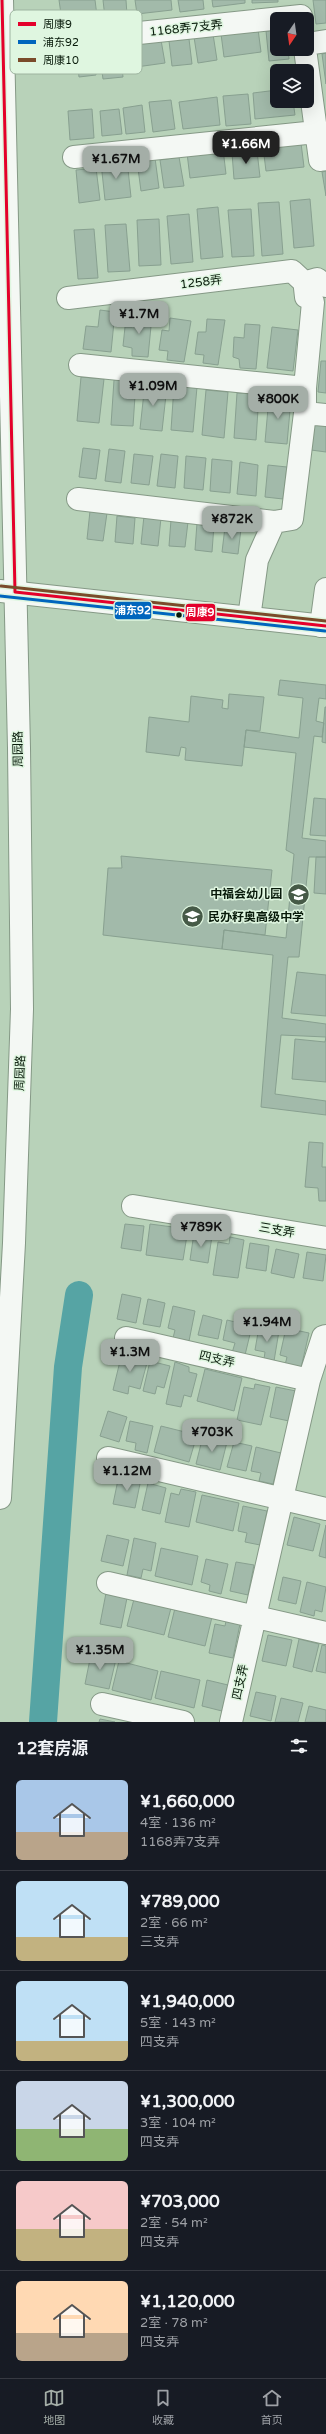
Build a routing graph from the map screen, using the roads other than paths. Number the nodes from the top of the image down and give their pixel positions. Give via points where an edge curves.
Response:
1 (2, 0) edge
2 (270, 16) edge
3 (142, 31) edge
4 (326, 41) edge
5 (314, 43) edge
6 (306, 56) edge
7 (316, 132) junction
8 (74, 157) dead end
9 (326, 159) edge
10 (318, 292) edge
11 (68, 298) dead end
12 (80, 365) dead end
13 (305, 388) junction
14 (316, 414) edge
15 (78, 499) dead end
16 (274, 522) junction
17 (326, 589) edge
18 (8, 592) edge
19 (249, 618) junction
20 (324, 626) edge
21 (133, 1206) dead end
22 (326, 1238) edge
23 (326, 1336) edge
24 (126, 1338) dead end
25 (309, 1380) junction
26 (108, 1458) dead end
27 (0, 1498) edge
28 (281, 1498) junction
29 (326, 1509) edge
30 (108, 1583) dead end
31 (254, 1618) junction
32 (326, 1633) edge
33 (102, 1704) dead end
34 (183, 1722) edge
35 (231, 1722) edge

1 - 18 street, 周园路
2 - 3 street, 1168弄7支弄
4 - 5 street
6 - 7 street
7 - 8 street
7 - 9 street via 320,160
10 - 11 street, 1258弄 via 292,271
10 - 13 street, 1258弄
12 - 13 street
13 - 14 street, 1258弄
14 - 16 street, 1258弄 via 292,519
15 - 16 street, 1258弄
16 - 19 street via 257,560
17 - 20 street
18 - 19 street
18 - 27 street, 周园路 via 22,1009 14,1243
19 - 20 street
21 - 22 street, 三支弄
23 - 25 street, 四支弄 via 323,1337
24 - 25 street, 四支弄
25 - 28 street, 四支弄
26 - 28 street
28 - 29 street
28 - 31 street, 四支弄
30 - 31 street
31 - 32 street
31 - 35 street, 四支弄
33 - 34 street

